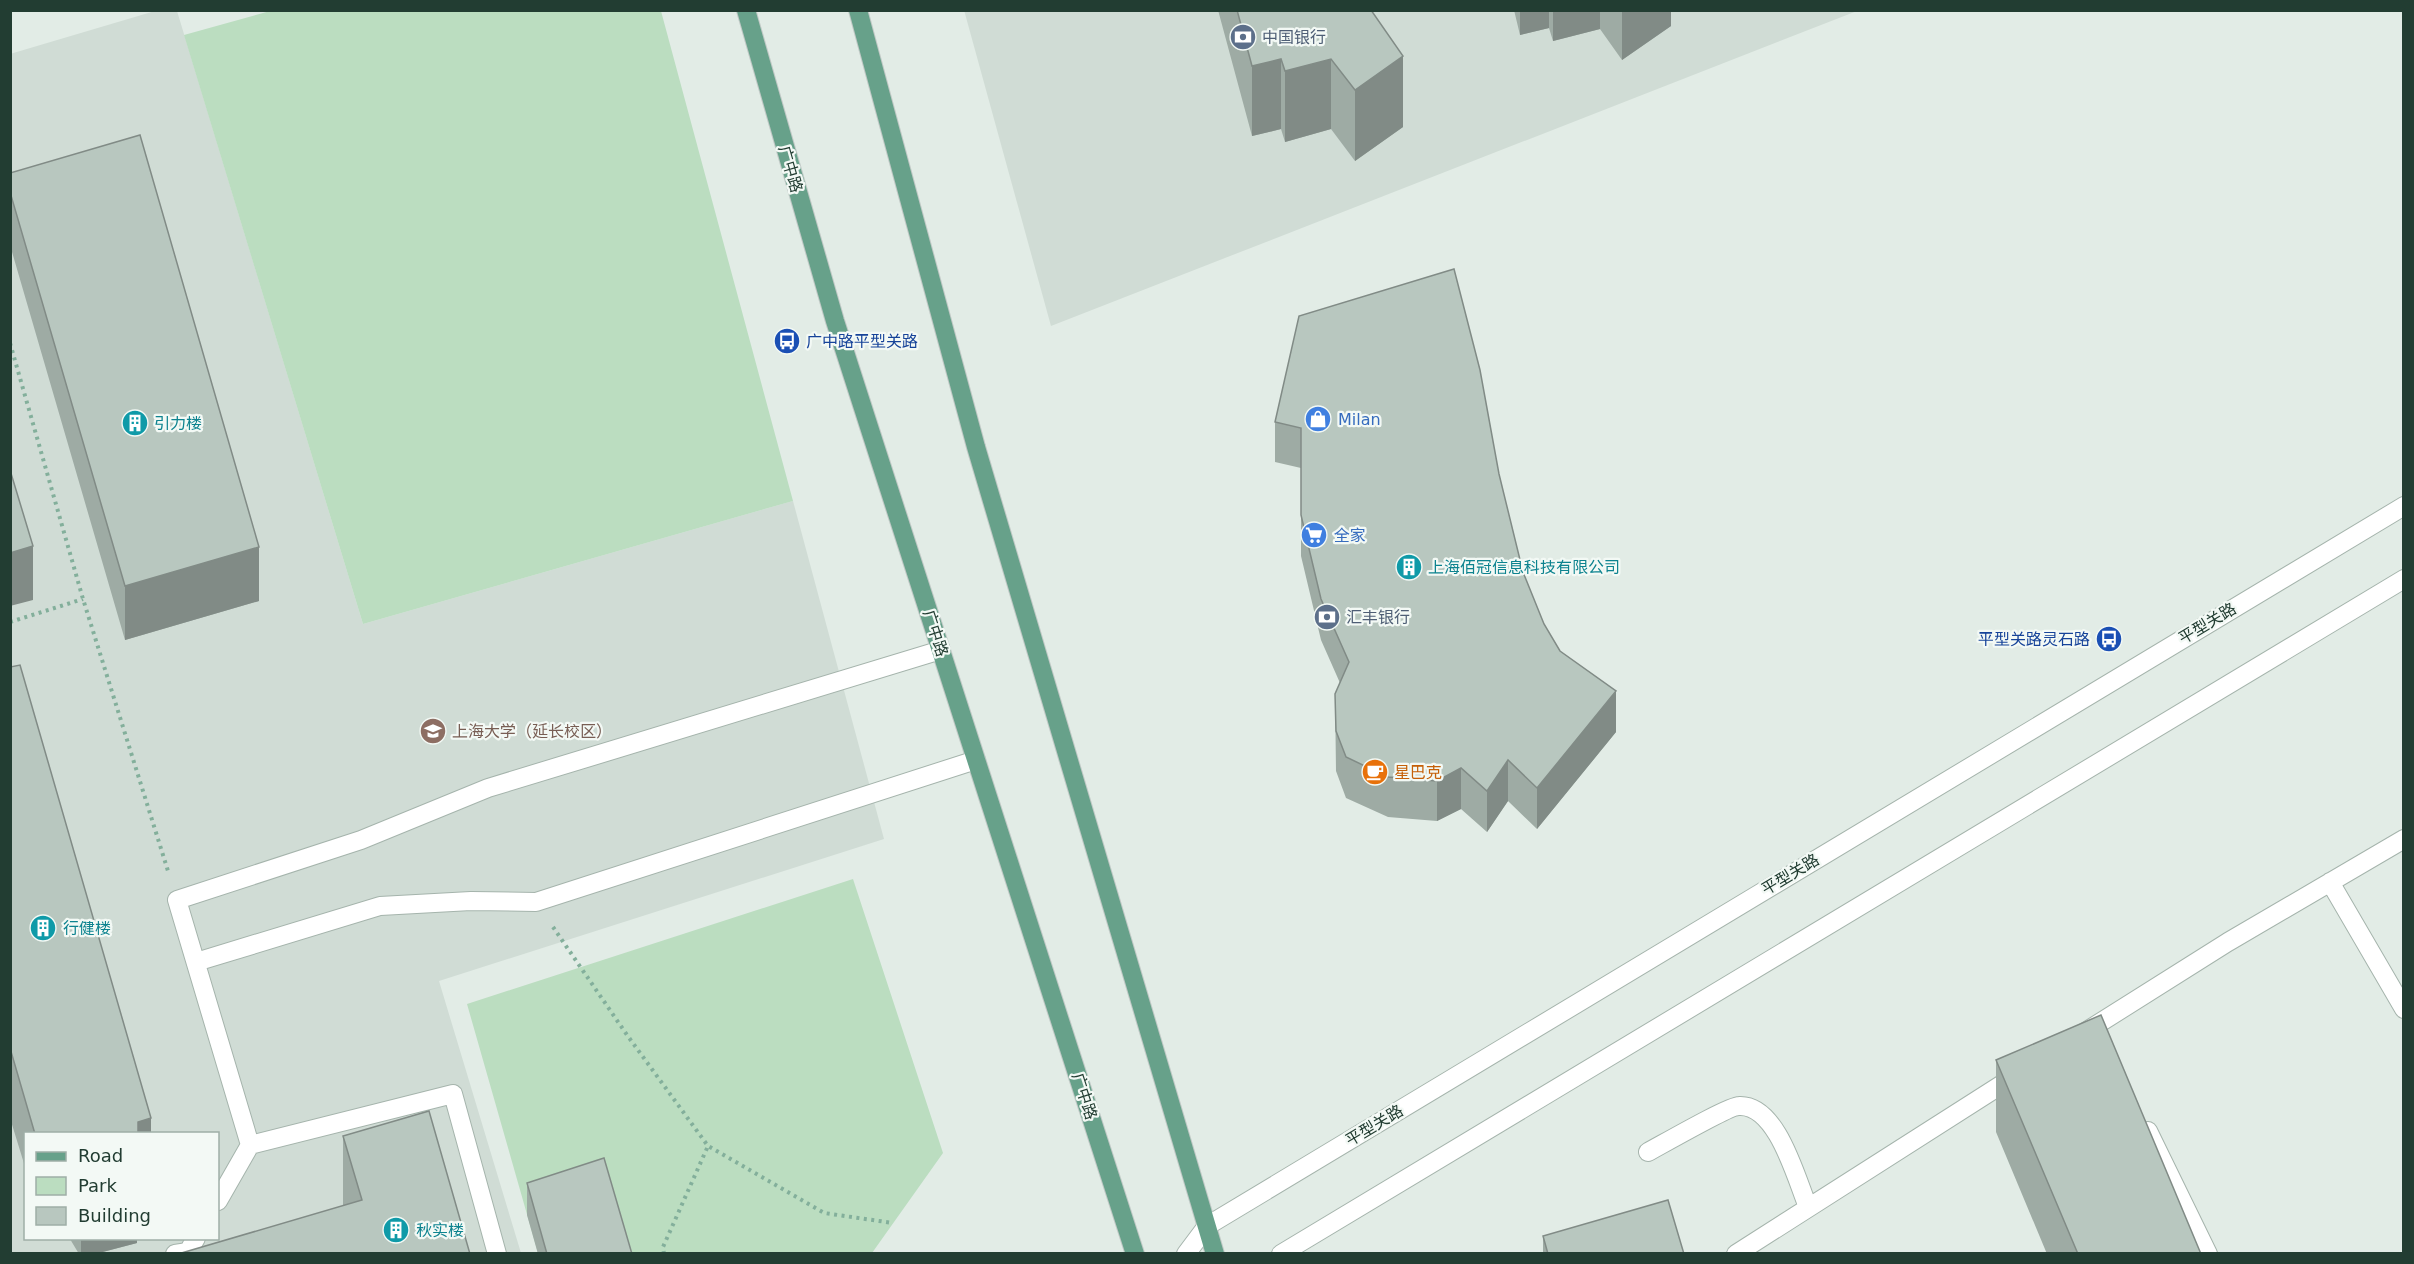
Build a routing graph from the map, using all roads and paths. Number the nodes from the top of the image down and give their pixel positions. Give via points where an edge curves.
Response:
1 (746, 10) edge
2 (858, 10) edge
3 (10, 343) edge
4 (2403, 506) edge
5 (2403, 579) edge
6 (83, 599) junction
7 (10, 622) edge
8 (941, 651) junction
9 (976, 760) junction
10 (2403, 839) edge
11 (2330, 882) junction
12 (177, 900) junction
13 (536, 902) junction
14 (196, 962) junction
15 (2403, 1009) edge
16 (2067, 1043) edge
17 (2028, 1068) edge
18 (2142, 1119) edge
19 (250, 1145) junction
20 (708, 1146) junction
21 (1648, 1152) dead end
22 (219, 1199) edge
23 (1808, 1207) junction
24 (893, 1223) dead end
25 (1207, 1226) junction
26 (195, 1240) edge
27 (175, 1254) edge
28 (497, 1254) edge
29 (664, 1254) edge
30 (1135, 1254) edge
31 (1186, 1254) edge
32 (1215, 1254) edge
33 (1281, 1254) edge
34 (1736, 1254) edge
35 (2208, 1254) edge

1 - 8 main road, 广中路 via 835,321
2 - 25 main road via 976,447
3 - 6 path
4 - 25 street, 平型关路
5 - 33 street
6 - 7 path
6 - 12 path
8 - 9 main road, 广中路
8 - 12 street via 488,788 361,840
9 - 13 street
9 - 30 main road, 广中路
10 - 11 street
11 - 15 street
11 - 16 street via 2228,942 2100,1033
12 - 14 street
13 - 14 street via 471,900 380,906
13 - 20 path
14 - 19 street
17 - 23 street
18 - 35 street
19 - 22 street
19 - 28 street via 453,1094
20 - 24 path via 824,1213
20 - 29 path via 663,1247
21 - 23 street via 1737,1106 1755,1109 1775,1128
23 - 34 street
25 - 31 street, 平型关路
25 - 32 main road
26 - 27 street via 189,1252

